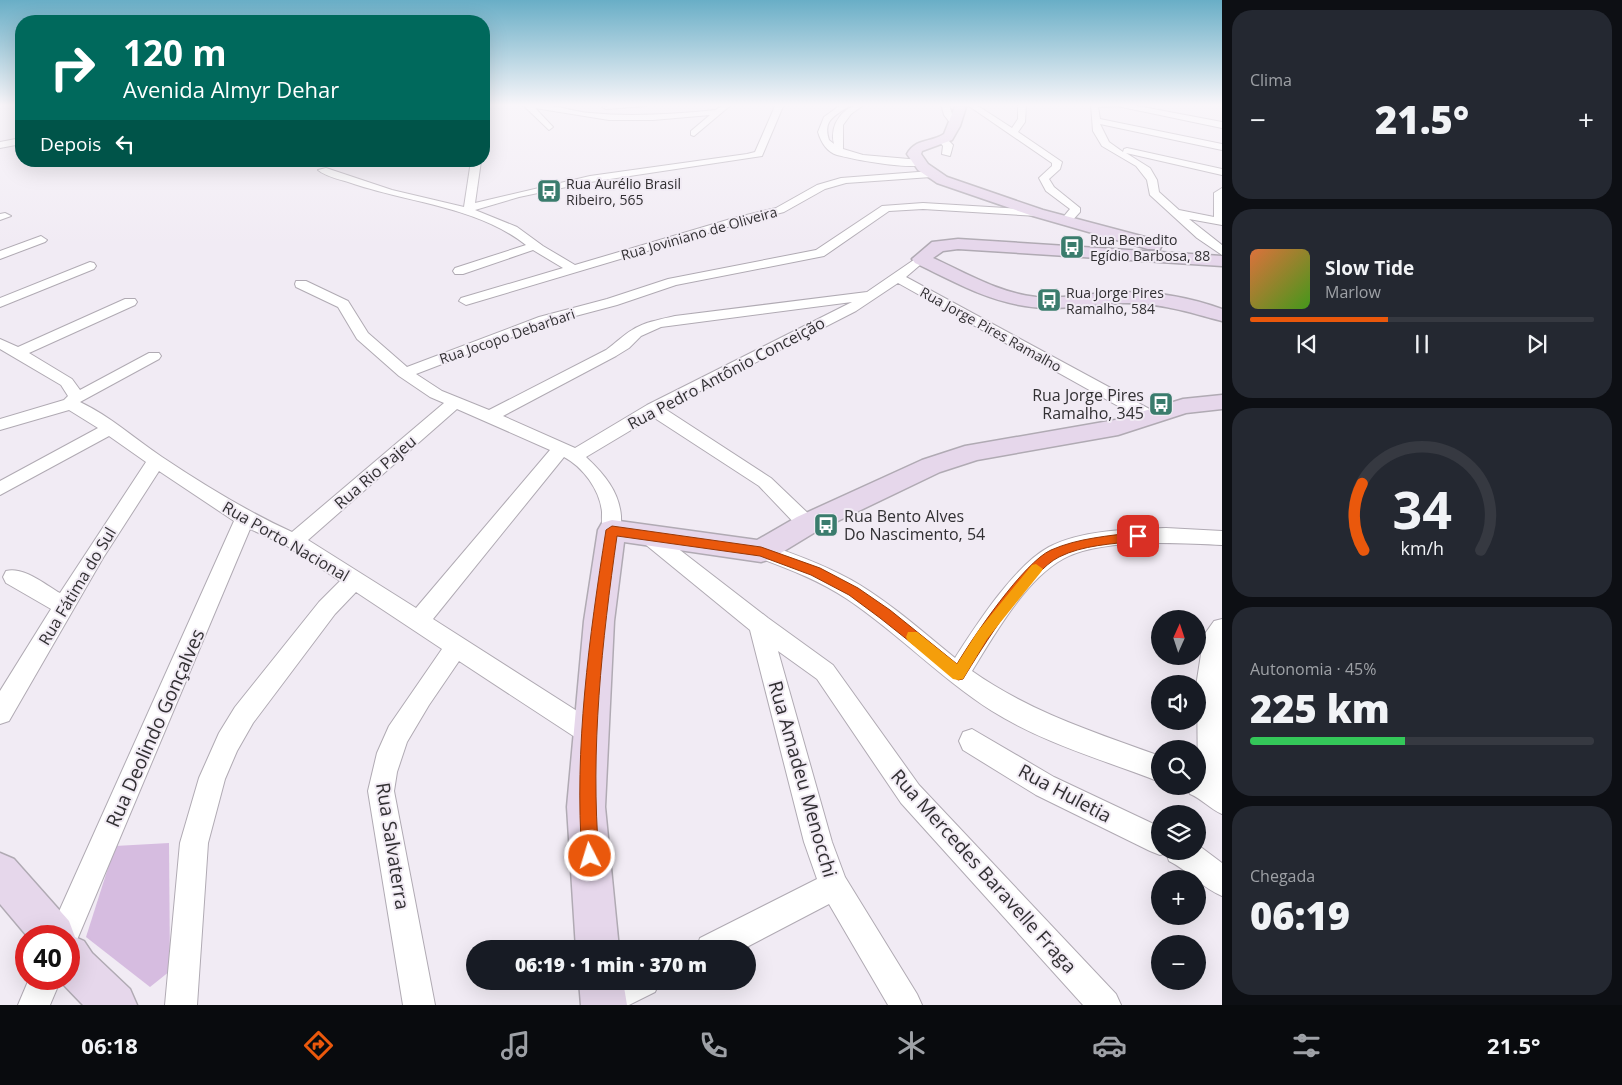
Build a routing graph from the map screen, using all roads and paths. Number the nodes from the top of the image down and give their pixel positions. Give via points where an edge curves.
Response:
1 (760, 151) edge
2 (916, 151) edge
3 (947, 151) edge
4 (1042, 151) edge
5 (1116, 151) edge
6 (1127, 151) edge
7 (1219, 151) edge
8 (838, 152) edge
9 (947, 154) dead end
10 (475, 167) edge
11 (1204, 168) junction
12 (926, 169) junction
13 (323, 170) dead end
14 (1222, 172) edge
15 (1221, 194) edge
16 (469, 209) junction
17 (1175, 213) junction
18 (1038, 214) junction
19 (1066, 221) junction
20 (1221, 222) edge
21 (41, 240) dead end
22 (535, 246) junction
23 (0, 255) edge
24 (1220, 258) edge
25 (921, 259) junction
26 (90, 266) dead end
27 (573, 269) junction
28 (459, 271) dead end
29 (898, 278) junction
30 (301, 284) dead end
31 (876, 293) junction
32 (466, 300) dead end
33 (130, 302) dead end
34 (0, 303) edge
35 (1222, 315) edge
36 (0, 344) edge
37 (17, 354) junction
38 (154, 356) dead end
39 (404, 373) junction
40 (73, 401) junction
41 (455, 402) junction
42 (1222, 402) edge
43 (653, 409) junction
44 (1149, 416) junction
45 (489, 417) junction
46 (0, 425) edge
47 (111, 428) junction
48 (569, 452) junction
49 (156, 461) junction
50 (0, 489) edge
51 (245, 519) junction
52 (807, 524) junction
53 (612, 530) junction
54 (647, 534) junction
55 (1222, 538) edge
56 (294, 541) junction
57 (761, 552) junction
58 (13, 577) dead end
59 (354, 580) junction
60 (64, 606) junction
61 (418, 621) junction
62 (760, 625) junction
63 (1222, 628) edge
64 (456, 647) junction
65 (958, 674) junction
66 (1216, 684) edge
67 (0, 713) edge
68 (590, 733) junction
69 (972, 741) dead end
70 (1151, 766) edge
71 (1209, 791) edge
72 (1151, 837) edge
73 (1196, 860) edge
74 (0, 873) edge
75 (1222, 882) edge
76 (834, 886) junction
77 (45, 925) edge
78 (67, 925) edge
79 (597, 940) edge
80 (729, 940) edge
81 (80, 971) edge
82 (40, 990) edge
83 (619, 990) edge
84 (603, 996) edge
85 (34, 1005) edge
86 (114, 1005) edge
87 (182, 1005) edge
88 (419, 1005) edge
89 (906, 1005) edge
90 (1104, 1005) edge

1 - 16 street via 759,154 642,170
2 - 12 street via 914,154
3 - 9 street
4 - 19 street via 1057,162 1057,167 1044,178 1050,190 1075,208
5 - 17 street via 1149,170 1154,193
6 - 11 street
7 - 11 street
8 - 12 street
10 - 16 street
11 - 14 street
12 - 18 street via 942,180
12 - 27 street, Rua Joviniano de Oliveira via 838,182 821,187 780,210
13 - 16 street via 389,192
15 - 20 street
16 - 22 street via 513,229
17 - 20 street
17 - 24 street
18 - 19 street
18 - 39 street, Rua Jocopo Debarbari via 923,206 886,208 820,253 699,275 544,320
19 - 24 street
21 - 23 street
22 - 27 street
22 - 28 street
24 - 25 street via 958,244 938,246
25 - 29 street, Rua Pedro Antônio Conceição
25 - 35 street, Rua Jorge Pires Ramalho via 984,288 1020,300 1046,303 1154,298 1197,306
26 - 34 street
27 - 32 street, Rua Joviniano de Oliveira
29 - 31 street, Rua Pedro Antônio Conceição
29 - 44 street, Rua Jorge Pires Ramalho
30 - 39 street via 343,304 362,336
31 - 43 street, Rua Pedro Antônio Conceição
31 - 45 street via 721,312 657,324 636,333 611,353
33 - 37 street
36 - 37 street
37 - 40 street via 67,382
38 - 40 street
39 - 41 street
40 - 46 street
40 - 47 street, Rua Porto Nacional
41 - 45 street
41 - 56 street, Rua Rio Pajeu
42 - 44 street via 1183,406
43 - 48 street, Rua Pedro Antônio Conceição
43 - 52 street via 765,482
44 - 52 street via 1118,427 974,452 938,463
45 - 48 street
47 - 49 street, Rua Porto Nacional
47 - 50 street
48 - 53 street via 596,477 608,495
48 - 61 street, Rua Pedro Antônio Conceição
49 - 51 street, Rua Porto Nacional
49 - 60 street, Rua Fátima do Sul
51 - 56 street, Rua Porto Nacional
51 - 78 street, Rua Deolindo Gonçalves
52 - 57 street
53 - 54 street
53 - 68 street via 599,620
54 - 57 street
54 - 62 street, Rua Mercedes Baravelle Fraga
55 - 65 street via 1122,537 1054,554 1034,571 988,628
56 - 59 street, Rua Porto Nacional
57 - 65 street via 815,572 853,592
58 - 60 street
59 - 61 street, Rua Porto Nacional
59 - 87 street via 327,608 244,715 212,778 194,843
60 - 67 street, Rua Fátima do Sul
61 - 64 street, Rua Porto Nacional
62 - 76 street, Rua Amadeu Menocchi via 818,842
62 - 90 street, Rua Mercedes Baravelle Fraga via 825,672 910,794
63 - 66 street via 1215,635
64 - 68 street, Rua Porto Nacional
64 - 88 street, Rua Salvaterra via 415,707 386,760 382,775 381,791
65 - 70 street via 1002,704 1052,729
66 - 71 street
68 - 79 street via 586,807
69 - 72 street, Rua Huletia via 1045,786
73 - 75 street
74 - 77 street
76 - 80 street
76 - 89 street, Rua Amadeu Menocchi
81 - 86 street
82 - 85 street
83 - 84 street

